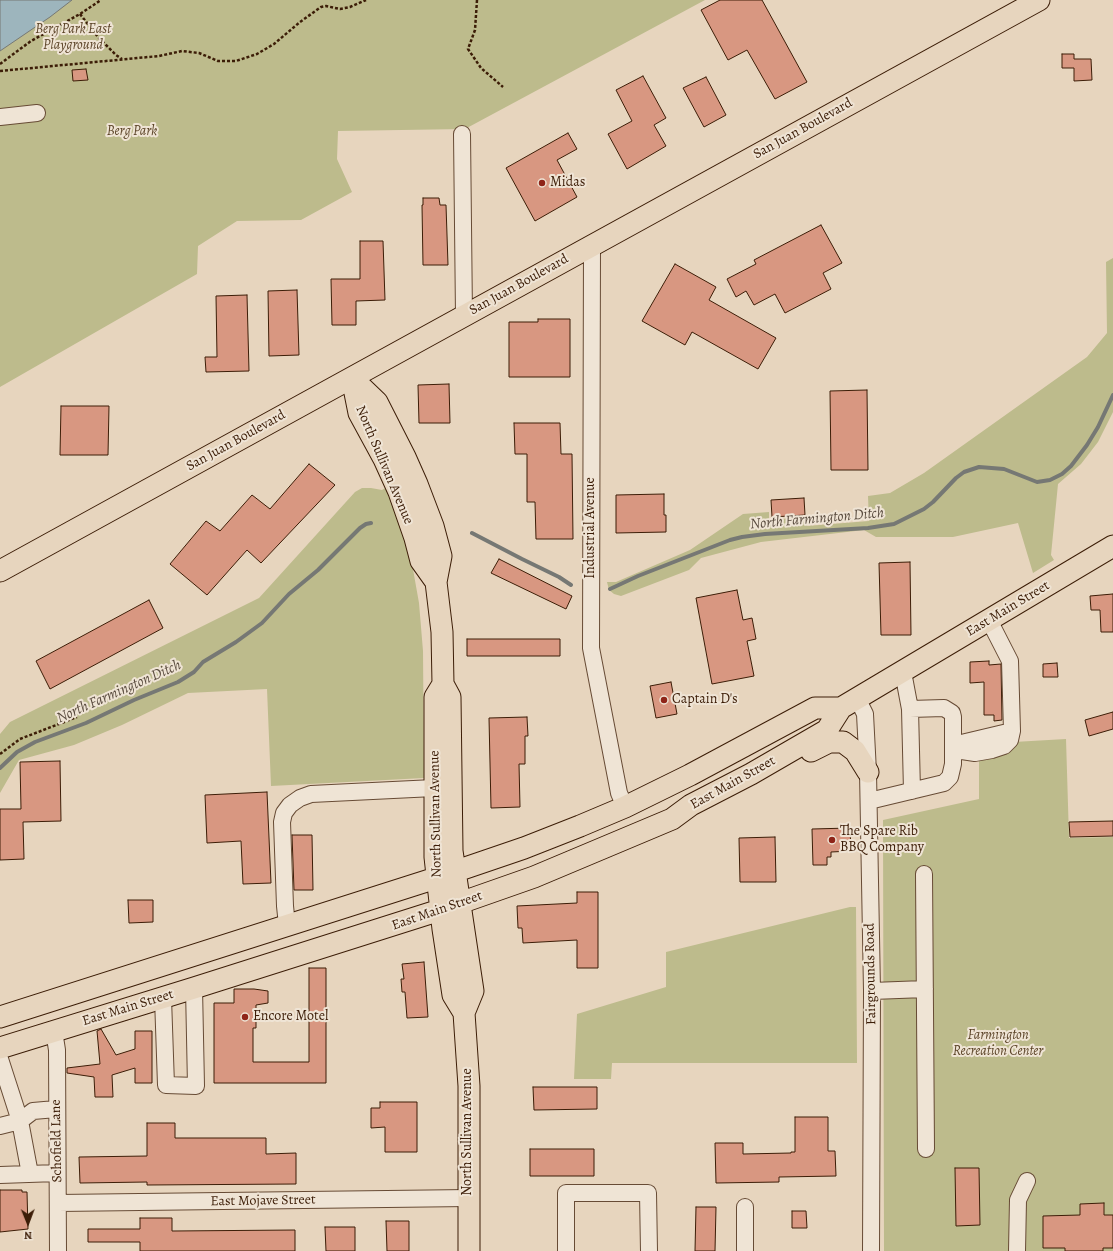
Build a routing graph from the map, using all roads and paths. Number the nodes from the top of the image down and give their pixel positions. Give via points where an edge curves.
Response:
1 (100, 0) edge
2 (366, 0) edge
3 (477, 0) edge
4 (1039, 0) edge
5 (80, 14) junction
6 (123, 59) junction
7 (0, 64) edge
8 (0, 71) edge
9 (503, 87) dead end
10 (38, 113) dead end
11 (0, 117) edge
12 (462, 134) dead end
13 (592, 245) junction
14 (464, 316) junction
15 (352, 378) junction
16 (1113, 546) edge
17 (0, 571) edge
18 (989, 620) junction
19 (903, 672) junction
20 (443, 684) junction
21 (849, 703) junction
22 (910, 709) junction
23 (77, 717) dead end
24 (953, 745) junction
25 (0, 754) edge
26 (868, 772) junction
27 (434, 788) junction
28 (912, 791) junction
29 (869, 801) junction
30 (625, 807) junction
31 (672, 818) junction
32 (639, 833) junction
33 (924, 874) dead end
34 (445, 875) junction
35 (450, 907) junction
36 (287, 925) junction
37 (297, 956) junction
38 (194, 988) junction
39 (925, 989) junction
40 (872, 991) junction
41 (163, 998) junction
42 (45, 1002) junction
43 (0, 1017) edge
44 (54, 1031) junction
45 (0, 1048) edge
46 (0, 1059) edge
47 (3, 1080) edge
48 (56, 1109) junction
49 (20, 1121) junction
50 (0, 1126) edge
51 (926, 1149) dead end
52 (57, 1173) junction
53 (30, 1174) junction
54 (0, 1176) edge
55 (1027, 1181) dead end
56 (469, 1198) junction
57 (58, 1203) junction
58 (745, 1207) dead end
59 (58, 1251) edge
60 (469, 1251) edge
61 (566, 1251) edge
62 (649, 1251) edge
63 (745, 1251) edge
64 (872, 1251) edge
65 (1017, 1251) edge

1 - 5 path
2 - 6 path via 345,8 320,7 274,44 242,60 218,61 188,50
3 - 9 path via 475,30 468,49 481,68
4 - 13 main road, San Juan Boulevard
5 - 6 path via 98,37
5 - 7 path via 31,41
6 - 8 path
10 - 11 street
12 - 14 street
13 - 14 main road, San Juan Boulevard
13 - 30 street, Industrial Avenue via 591,648 619,793
14 - 15 main road, San Juan Boulevard
15 - 17 main road, San Juan Boulevard
15 - 20 main road, North Sullivan Avenue via 377,402 417,484 433,526 441,556 436,582 442,632
16 - 18 main road, East Main Street
18 - 19 main road, East Main Street
18 - 24 street via 1010,661 1012,731
19 - 21 main road, East Main Street
19 - 22 street
20 - 27 main road, North Sullivan Avenue via 435,697
20 - 34 main road, North Sullivan Avenue via 450,697 452,851
21 - 26 street, Fairgrounds Road via 865,714
21 - 30 main road, East Main Street via 815,708
21 - 31 main road, East Main Street via 827,730
22 - 24 street via 944,708 952,713
22 - 28 street
23 - 25 path via 20,739
24 - 28 street via 950,777 944,783
26 - 29 street, Fairgrounds Road
26 - 31 main road via 855,751 848,745 843,742 829,742 698,812
27 - 34 main road, North Sullivan Avenue via 434,857
27 - 36 street via 311,794 290,804 282,822
28 - 29 street
29 - 40 street, Fairgrounds Road
30 - 32 main road
30 - 34 main road, East Main Street via 531,845
31 - 32 main road, East Main Street
32 - 35 main road, East Main Street via 534,877
33 - 39 street
34 - 35 main road, North Sullivan Avenue
34 - 36 main road, East Main Street
35 - 37 main road, East Main Street
35 - 56 main road, North Sullivan Avenue via 453,995 464,1013 470,1086
36 - 37 main road
36 - 42 main road, East Main Street
37 - 38 main road, East Main Street
38 - 41 main road, East Main Street
38 - 41 street via 196,1086 166,1085
39 - 40 street
39 - 51 street
40 - 64 street, Fairgrounds Road
41 - 44 main road, East Main Street
42 - 43 main road, East Main Street
42 - 44 main road
44 - 45 main road, East Main Street
44 - 48 street, Schofield Lane via 57,1050
46 - 47 street
47 - 49 street
48 - 49 street via 33,1111
48 - 52 street, Schofield Lane
49 - 50 street
49 - 53 street
52 - 53 street
52 - 57 street, Schofield Lane
53 - 54 street
55 - 65 street via 1018,1200
56 - 57 street, East Mojave Street
56 - 60 main road, North Sullivan Avenue
57 - 59 street, Schofield Lane
58 - 63 street
61 - 62 street via 566,1192 648,1193

